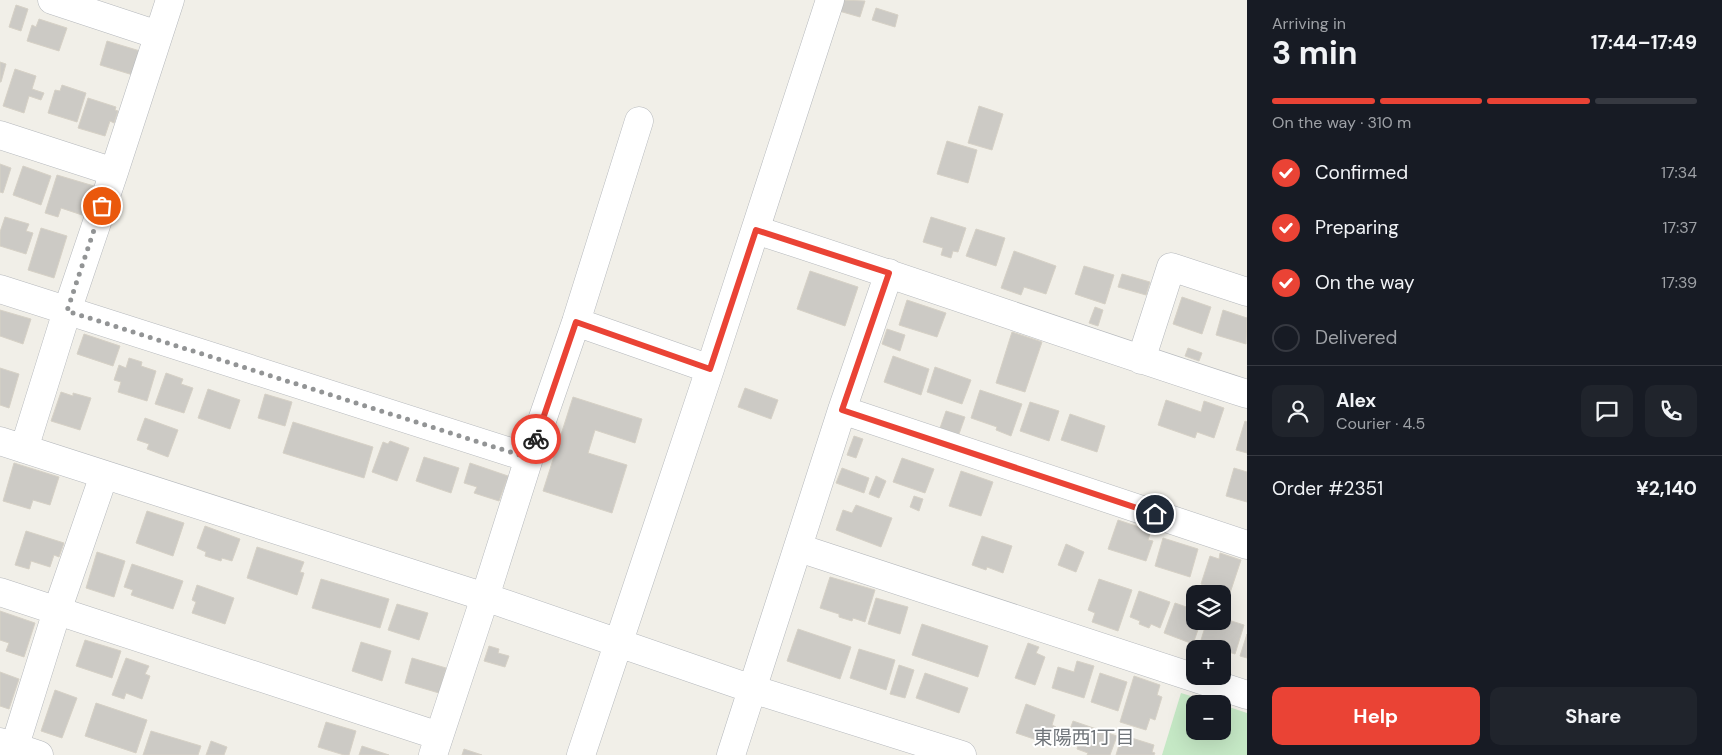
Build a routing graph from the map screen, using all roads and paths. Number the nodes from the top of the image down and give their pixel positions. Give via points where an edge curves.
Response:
1 (52, 0) edge
2 (170, 0) edge
3 (830, 0) edge
4 (158, 35) junction
5 (639, 121) dead end
6 (0, 134) edge
7 (114, 172) junction
8 (756, 230) junction
9 (889, 273) junction
10 (0, 289) edge
11 (1247, 292) edge
12 (67, 311) junction
13 (576, 322) junction
14 (1141, 360) junction
15 (710, 369) junction
16 (1247, 394) edge
17 (842, 410) junction
18 (12, 445) edge
19 (529, 458) junction
20 (104, 475) junction
21 (1247, 545) edge
22 (798, 548) junction
23 (0, 592) edge
24 (486, 597) junction
25 (57, 611) junction
26 (618, 643) junction
27 (752, 689) junction
28 (1247, 695) edge
29 (436, 746) edge
30 (16, 750) edge
31 (581, 755) edge
32 (731, 755) edge
33 (962, 755) edge

1 - 4 street
2 - 4 street
3 - 8 street
4 - 7 street
5 - 13 street
6 - 7 street
7 - 12 street
8 - 9 street
8 - 15 street
9 - 14 street
9 - 17 street
10 - 12 street
11 - 14 street via 1171,268
12 - 18 street
12 - 19 street
13 - 15 street
13 - 19 street
14 - 16 street
15 - 26 street
17 - 21 street
17 - 22 street
18 - 20 street
19 - 24 street
20 - 24 street
20 - 25 street
22 - 27 street
22 - 28 street
23 - 25 street
24 - 26 street
24 - 29 street
25 - 29 street
25 - 30 street
26 - 27 street
26 - 31 street
27 - 32 street
27 - 33 street

